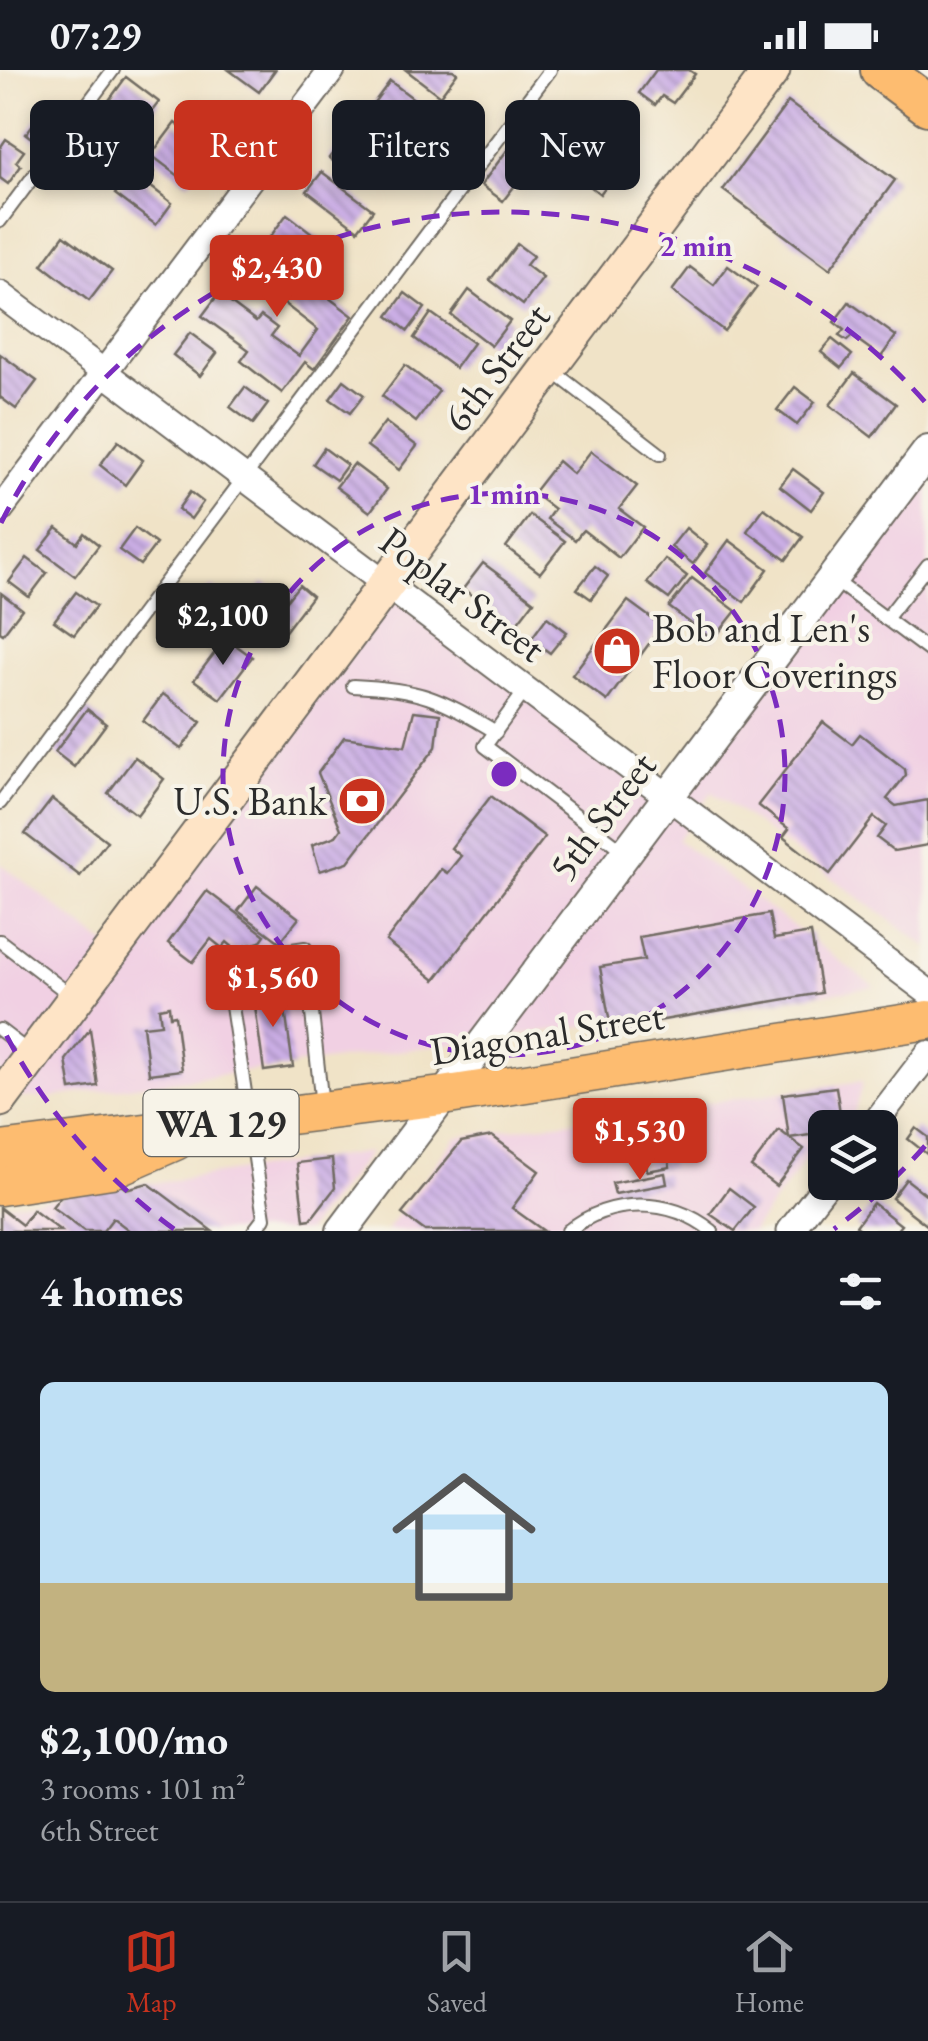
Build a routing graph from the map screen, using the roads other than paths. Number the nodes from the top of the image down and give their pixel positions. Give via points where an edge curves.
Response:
1 (114, 70) edge
2 (332, 70) edge
3 (550, 70) edge
4 (772, 70) edge
5 (881, 70) edge
6 (928, 105) edge
7 (0, 221) edge
8 (0, 294) edge
9 (548, 368) junction
10 (104, 371) junction
11 (928, 453) edge
12 (660, 454) dead end
13 (243, 476) junction
14 (0, 510) edge
15 (928, 564) edge
16 (832, 578) junction
17 (386, 584) junction
18 (886, 619) junction
19 (928, 650) edge
20 (353, 686) dead end
21 (528, 688) junction
22 (496, 732) junction
23 (669, 793) junction
24 (0, 803) edge
25 (625, 852) junction
26 (0, 940) edge
27 (928, 992) edge
28 (75, 998) junction
29 (928, 1020) edge
30 (0, 1030) edge
31 (928, 1054) edge
32 (33, 1055) junction
33 (442, 1096) junction
34 (0, 1099) edge
35 (885, 1110) edge
36 (322, 1111) junction
37 (251, 1120) junction
38 (210, 1125) junction
39 (0, 1152) edge
40 (0, 1186) edge
41 (814, 1200) edge
42 (346, 1230) edge
43 (254, 1231) edge
44 (568, 1231) edge
45 (712, 1231) edge
46 (790, 1231) edge

1 - 7 lane
2 - 10 street
3 - 13 lane
4 - 9 main road, 6th Street
5 - 6 highway
8 - 10 street, Poplar Street
9 - 12 lane
9 - 17 main road, 6th Street
10 - 13 street, Poplar Street
10 - 14 street
11 - 16 street, 5th Street
13 - 17 street, Poplar Street
13 - 24 lane
15 - 18 lane
16 - 18 lane
16 - 23 street, 5th Street
17 - 21 street, Poplar Street
17 - 28 main road, 6th Street
18 - 19 lane
20 - 22 lane via 407,688
21 - 22 lane
21 - 23 street, Poplar Street
22 - 25 lane via 485,746
23 - 25 street, 5th Street
23 - 27 street, Poplar Street
25 - 33 street, 5th Street
26 - 28 lane
28 - 32 main road, 6th Street
29 - 33 main road, Diagonal Street / WA 129
30 - 32 lane
31 - 35 street
32 - 34 main road, 6th Street
33 - 36 main road, Diagonal Street / WA 129
33 - 42 street, 5th Street
36 - 37 main road, Diagonal Street / WA 129
36 - 37 lane via 305,948 225,960
37 - 38 main road, Diagonal Street / WA 129
37 - 43 lane via 264,1218
38 - 39 main road, Diagonal Street / WA 129
38 - 40 main road, WA 129 via 111,1169
41 - 46 street
44 - 45 lane via 604,1210 630,1206 674,1209

